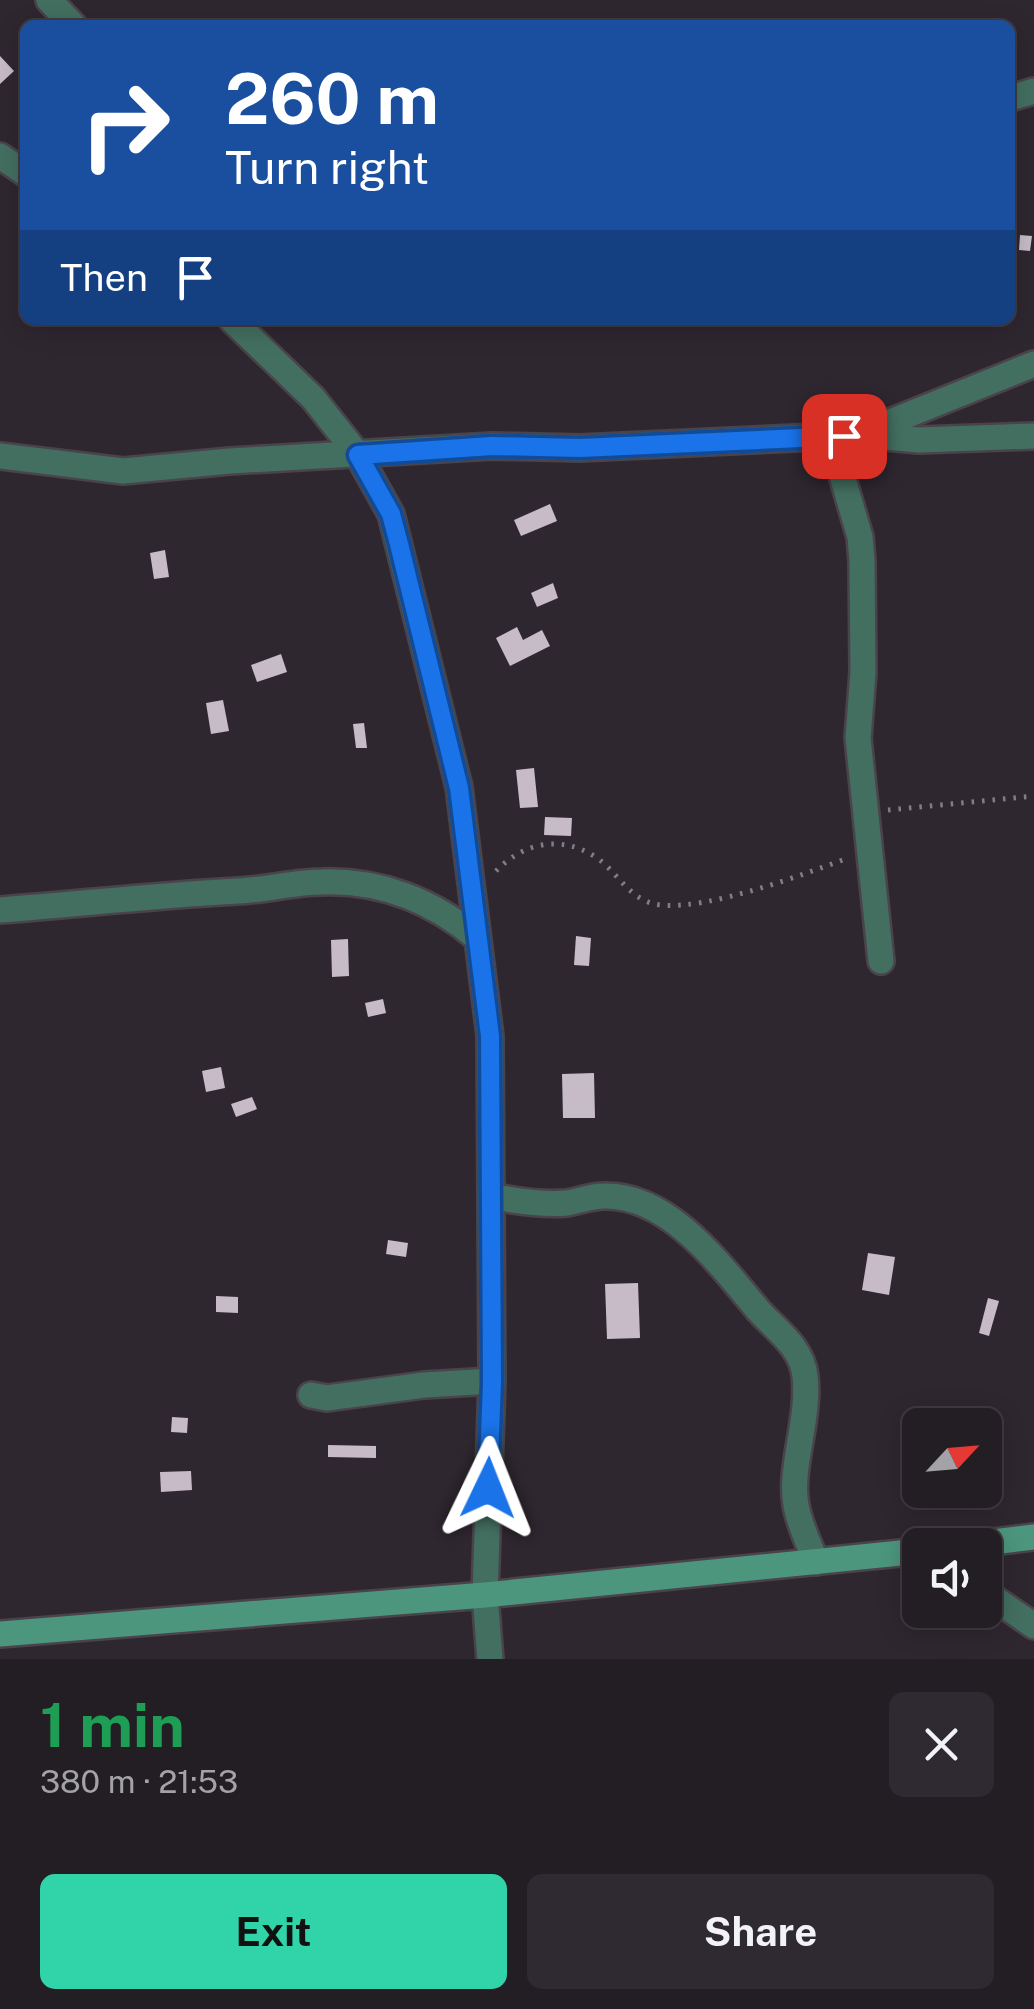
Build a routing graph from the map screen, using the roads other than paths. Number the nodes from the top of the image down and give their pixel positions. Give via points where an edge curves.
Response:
1 (49, 0) edge
2 (68, 20) edge
3 (237, 325) edge
4 (1034, 364) edge
5 (851, 435) junction
6 (1034, 436) edge
7 (358, 455) junction
8 (0, 456) edge
9 (0, 910) edge
10 (477, 938) junction
11 (881, 961) dead end
12 (491, 1196) junction
13 (492, 1382) junction
14 (311, 1395) dead end
15 (1034, 1537) edge
16 (1002, 1541) edge
17 (902, 1553) edge
18 (816, 1562) junction
19 (485, 1596) junction
20 (1002, 1604) edge
21 (1034, 1626) edge
22 (0, 1634) edge
23 (490, 1659) edge

1 - 2 street
3 - 7 street via 313,398
4 - 5 street
5 - 6 street
5 - 7 street
5 - 11 street via 841,472 862,561 858,738
7 - 8 street via 123,471
7 - 10 street via 391,514 414,600 459,788
9 - 10 street via 350,883 419,898
10 - 12 street via 490,1036
12 - 13 street
12 - 18 street via 629,1200 656,1210 736,1279 792,1343 805,1371 796,1506
13 - 14 street
13 - 19 street
15 - 16 main road
17 - 18 main road
18 - 19 main road
19 - 22 main road
19 - 23 street
20 - 21 street

